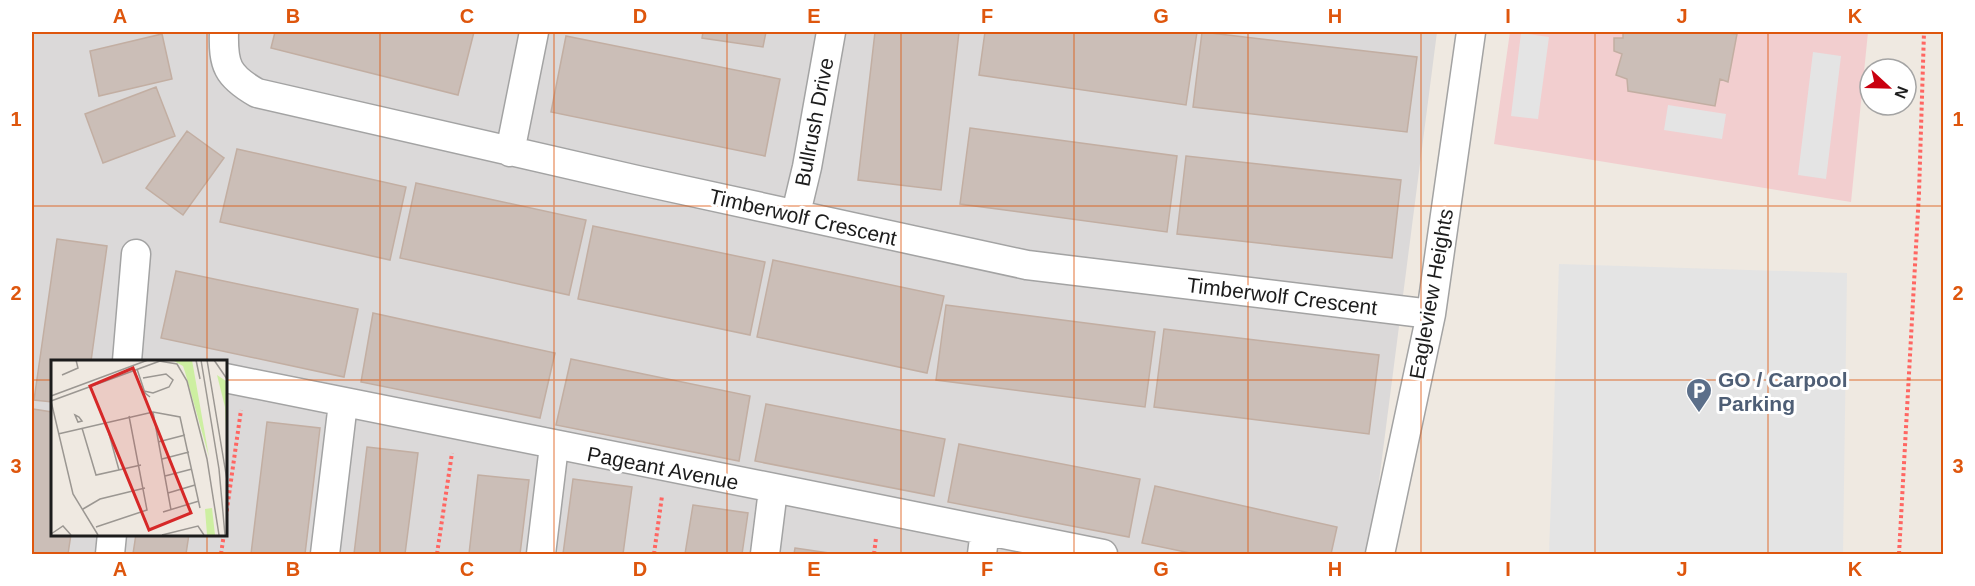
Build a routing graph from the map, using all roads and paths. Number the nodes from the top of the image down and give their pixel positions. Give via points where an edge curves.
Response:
1 (224, 32) edge
2 (534, 32) edge
3 (831, 32) edge
4 (1471, 32) edge
5 (1924, 32) edge
6 (510, 152) junction
7 (795, 213) junction
8 (136, 254) dead end
9 (1431, 314) junction
10 (132, 360) edge
11 (235, 380) edge
12 (343, 403) junction
13 (456, 426) junction
14 (554, 446) junction
15 (666, 468) junction
16 (773, 490) junction
17 (226, 509) edge
18 (112, 535) edge
19 (224, 535) edge
20 (983, 543) edge
21 (110, 555) edge
22 (221, 555) edge
23 (325, 555) edge
24 (437, 555) edge
25 (541, 555) edge
26 (654, 555) edge
27 (765, 555) edge
28 (1102, 555) edge
29 (1380, 555) edge
30 (1899, 555) edge

1 - 6 street, Timberwolf Crescent via 223,56 237,81 258,93
2 - 6 street
3 - 7 street, Bullrush Drive
4 - 9 street, Eagleview Heights
5 - 30 path
6 - 7 street, Timberwolf Crescent
7 - 9 street, Timberwolf Crescent via 1027,265
8 - 10 street
9 - 29 street, Eagleview Heights
11 - 12 street, Pageant Avenue
11 - 17 path
12 - 13 street, Pageant Avenue
12 - 23 street
13 - 14 street, Pageant Avenue
13 - 24 path
14 - 15 street, Pageant Avenue
14 - 25 street
15 - 16 street, Pageant Avenue
15 - 26 path
16 - 20 street, Pageant Avenue
16 - 27 street
18 - 21 street
19 - 22 path
20 - 28 street, Pageant Avenue

